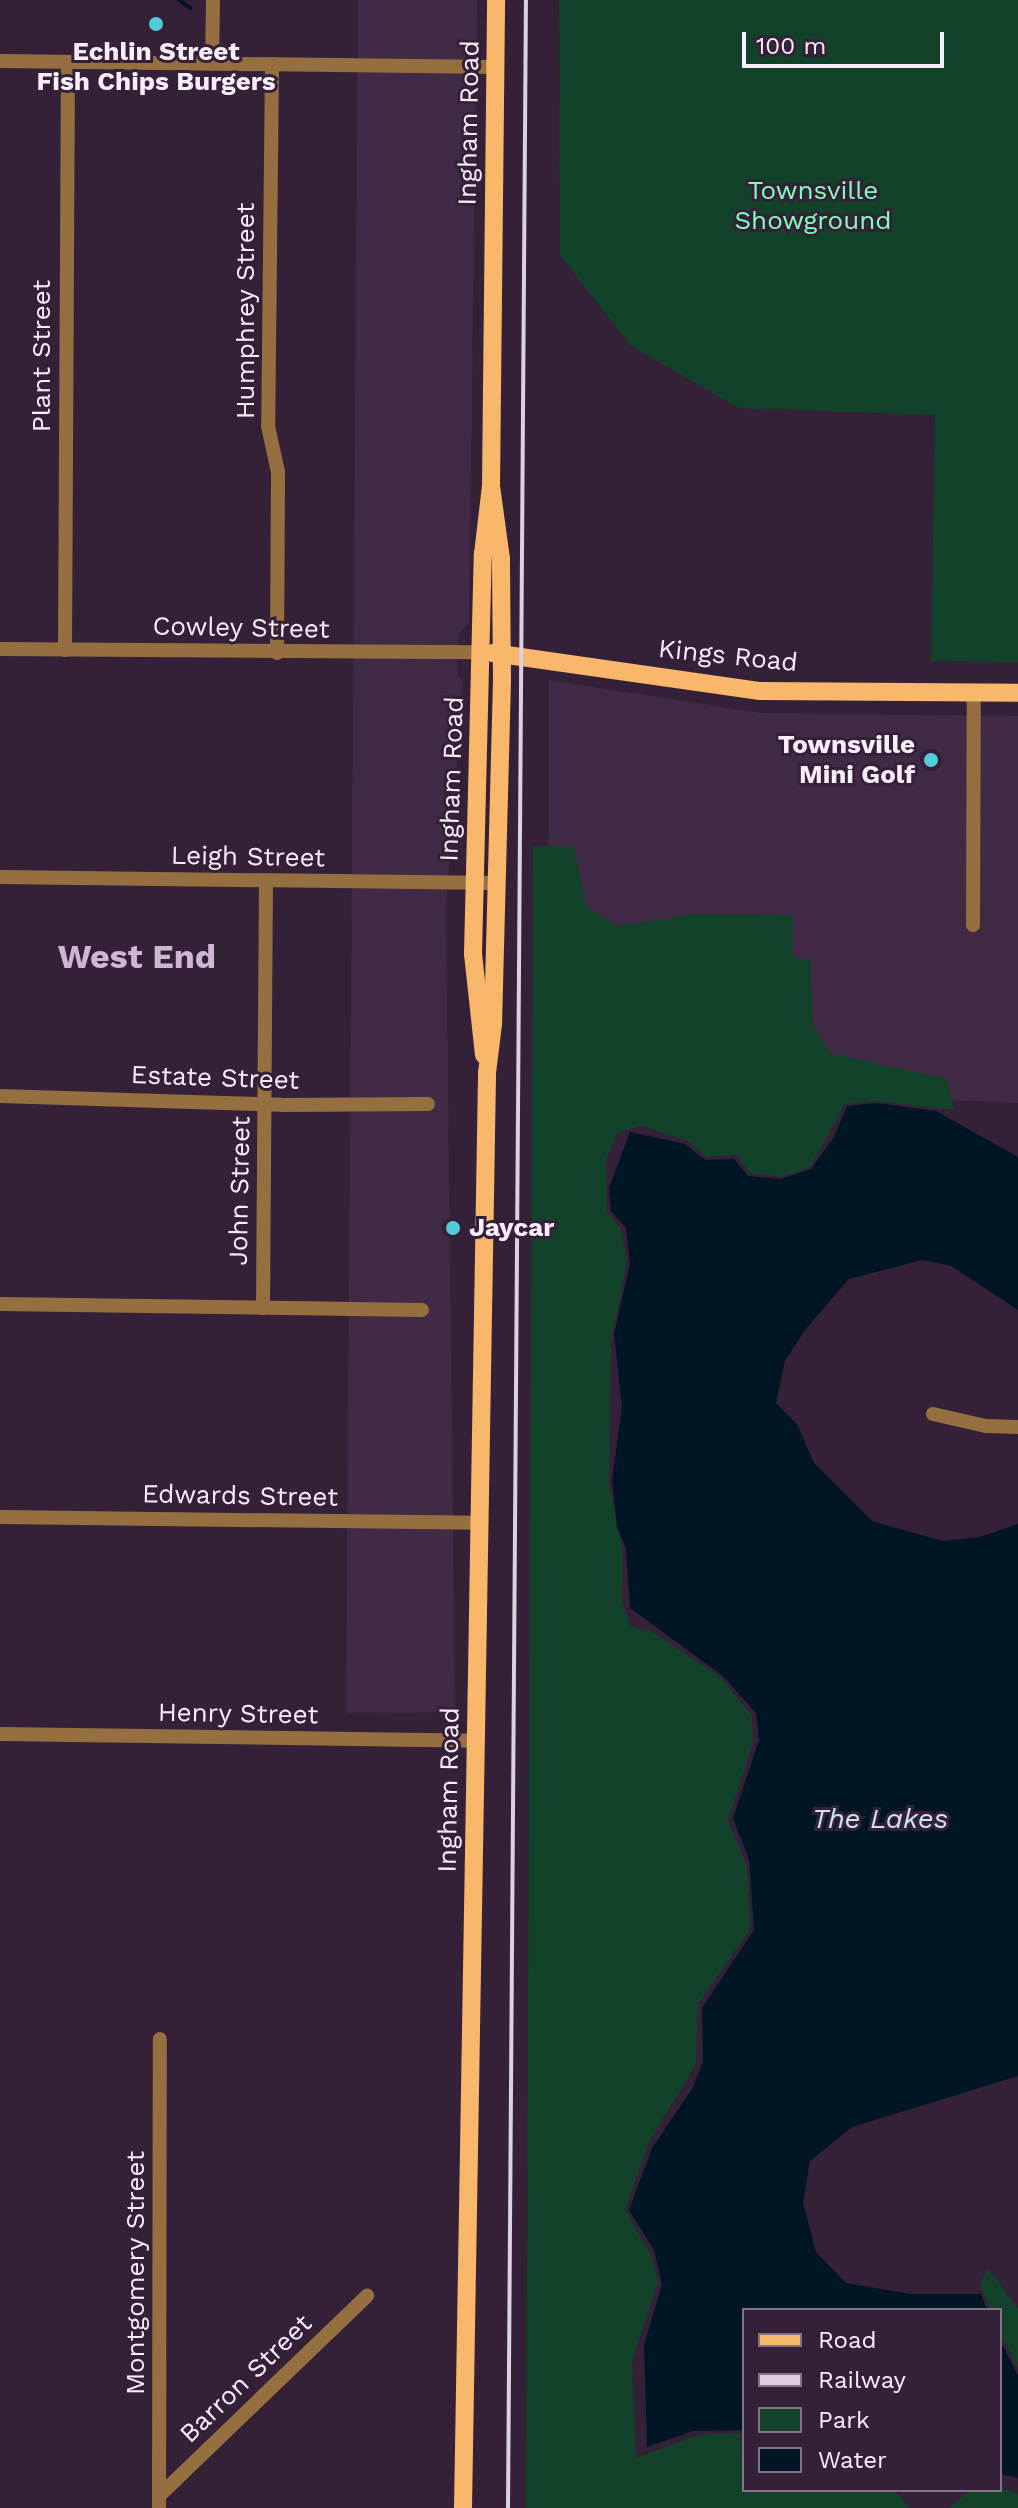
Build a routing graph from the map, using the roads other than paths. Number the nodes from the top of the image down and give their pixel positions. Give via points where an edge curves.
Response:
1 (213, 0) edge
2 (496, 0) edge
3 (0, 61) edge
4 (68, 62) junction
5 (212, 64) junction
6 (272, 64) junction
7 (496, 67) junction
8 (491, 486) junction
9 (0, 649) edge
10 (65, 650) junction
11 (482, 652) junction
12 (277, 653) junction
13 (502, 654) junction
14 (974, 692) junction
15 (1018, 693) edge
16 (0, 877) edge
17 (266, 882) junction
18 (475, 883) junction
19 (496, 883) junction
20 (973, 925) dead end
21 (487, 1073) junction
22 (0, 1096) edge
23 (265, 1103) junction
24 (428, 1104) dead end
25 (0, 1304) edge
26 (263, 1308) junction
27 (422, 1310) dead end
28 (933, 1414) dead end
29 (1018, 1427) edge
30 (0, 1517) edge
31 (480, 1523) junction
32 (0, 1734) edge
33 (476, 1741) junction
34 (160, 2039) dead end
35 (367, 2296) dead end
36 (159, 2502) edge
37 (463, 2508) edge

1 - 5 street
2 - 7 main road, Ingham Road
3 - 4 street
4 - 5 street
4 - 10 street, Plant Street
5 - 6 street
6 - 7 street
6 - 12 street, Humphrey Street via 268,426 278,472
7 - 8 main road, Ingham Road
8 - 11 main road, Ingham Road via 483,554
8 - 13 main road, Ingham Road via 501,559
9 - 10 street, Cowley Street
10 - 12 street, Cowley Street
11 - 12 street, Cowley Street
11 - 13 main road, Kings Road
11 - 18 main road, Ingham Road
13 - 14 main road, Kings Road via 760,691
13 - 19 main road, Ingham Road
14 - 15 main road, Kings Road
14 - 20 street
16 - 17 street, Leigh Street
17 - 18 street, Leigh Street
17 - 23 street, John Street
18 - 19 street, Leigh Street
18 - 21 main road, Ingham Road via 474,981
19 - 21 main road, Ingham Road
21 - 31 main road, Ingham Road
22 - 23 street, Estate Street
23 - 24 street, Estate Street
23 - 26 street, John Street
25 - 26 street
26 - 27 street
28 - 29 street
30 - 31 street, Edwards Street
31 - 33 main road, Ingham Road
32 - 33 street, Henry Street
33 - 37 main road, Ingham Road
34 - 36 street, Montgomery Street
35 - 36 street, Barron Street

